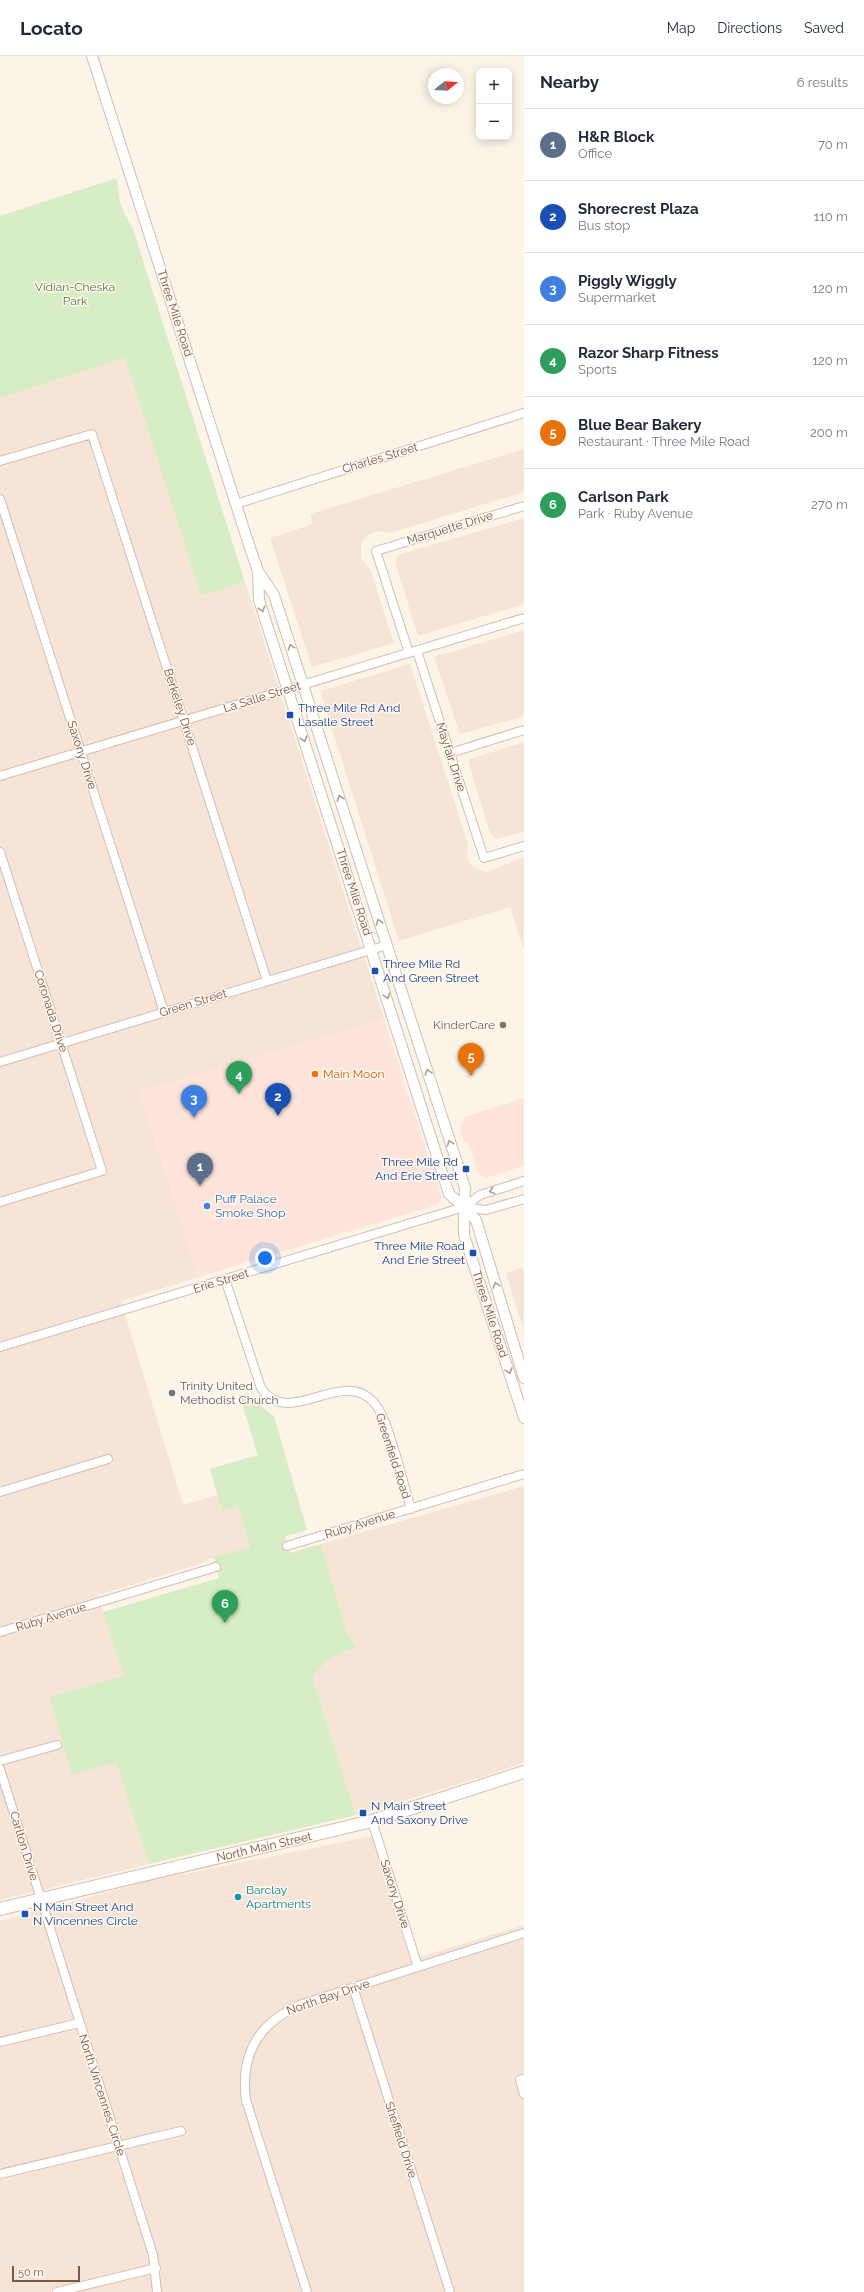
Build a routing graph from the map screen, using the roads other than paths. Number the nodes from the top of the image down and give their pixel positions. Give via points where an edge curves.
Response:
1 (92, 56) edge
2 (524, 413) edge
3 (0, 461) edge
4 (0, 499) edge
5 (236, 504) junction
6 (524, 506) edge
7 (376, 551) joint
8 (258, 571) junction
9 (524, 618) edge
10 (413, 652) junction
11 (303, 684) junction
12 (288, 689) junction
13 (184, 721) junction
14 (524, 730) edge
15 (81, 752) junction
16 (450, 753) junction
17 (0, 776) edge
18 (524, 846) edge
19 (0, 852) edge
20 (387, 945) junction
21 (372, 949) junction
22 (267, 981) junction
23 (164, 1012) junction
24 (61, 1043) junction
25 (0, 1062) edge
26 (524, 1181) edge
27 (524, 1199) edge
28 (0, 1202) edge
29 (464, 1207) junction
30 (225, 1280) junction
31 (0, 1347) edge
32 (524, 1378) edge
33 (524, 1418) edge
34 (108, 1459) dead end
35 (524, 1474) edge
36 (0, 1492) edge
37 (410, 1509) junction
38 (287, 1546) dead end
39 (216, 1567) dead end
40 (0, 1632) edge
41 (58, 1745) dead end
42 (0, 1761) edge
43 (0, 1769) edge
44 (524, 1772) edge
45 (372, 1821) junction
46 (40, 1899) junction
47 (0, 1909) edge
48 (524, 1933) edge
49 (418, 1967) junction
50 (353, 1988) junction
51 (80, 2023) junction
52 (0, 2042) edge
53 (524, 2079) edge
54 (524, 2094) edge
55 (181, 2131) dead end
56 (118, 2145) junction
57 (0, 2174) edge
58 (156, 2268) junction
59 (57, 2292) edge
60 (158, 2292) edge
61 (307, 2292) edge
62 (450, 2292) edge

1 - 5 street, Three Mile Road
2 - 5 street, Charles Street
3 - 13 street, Berkeley Drive via 92,434
4 - 15 street, Saxony Drive
5 - 8 street, Three Mile Road
6 - 7 street, Marquette Drive
7 - 10 street, Mayfair Drive
11 -> 8 street, Three Mile Road via 274,595
8 -> 12 street, Three Mile Road via 259,600
9 - 10 street, La Salle Street
10 - 11 street, La Salle Street
10 - 16 street, Mayfair Drive
11 - 12 street, La Salle Street
20 -> 11 street, Three Mile Road
12 - 13 street, La Salle Street
12 -> 21 street, Three Mile Road
13 - 15 street, La Salle Street
13 - 22 street, Berkeley Drive
14 - 16 street
15 - 17 street, La Salle Street
15 - 23 street, Saxony Drive
16 - 18 street, Mayfair Drive via 484,858
19 - 24 street, Coronada Drive
20 - 21 street, Green Street
29 -> 20 street, Three Mile Road via 465,1188
21 - 22 street, Green Street
21 -> 29 street, Three Mile Road via 448,1194
22 - 23 street, Green Street
23 - 24 street, Green Street
24 - 25 street, Green Street
24 - 28 street, Coronada Drive via 102,1171
26 -> 29 street, Erie Street via 480,1195
27 - 29 street, Erie Street via 486,1210
29 - 30 street, Erie Street
32 -> 29 street, Three Mile Road via 476,1220
29 -> 33 street, Three Mile Road via 464,1235
30 - 31 street, Erie Street
30 - 37 street, Greenfield Road via 265,1394 270,1400 285,1404 343,1390 354,1391 370,1399 384,1420
34 - 36 street
35 - 37 street, Ruby Avenue
37 - 38 street, Ruby Avenue
39 - 40 street, Ruby Avenue
41 - 42 street
43 - 46 street, Carlton Drive
44 - 45 main road, North Main Street
45 - 46 main road, North Main Street
45 - 49 street, Saxony Drive
46 - 47 main road, North Main Street
46 - 51 street, North Vincennes Circle
48 - 49 street, North Bay Drive
49 - 50 street, North Bay Drive
50 - 61 street, North Bay Drive via 282,2013 261,2032 246,2065 246,2100
50 - 62 street, Sheffield Drive
51 - 52 street
51 - 56 street, North Vincennes Circle
53 - 54 street via 520,2080
55 - 56 street
56 - 57 street
56 - 58 street, North Vincennes Circle
58 - 59 street
58 - 60 street, North Vincennes Circle

